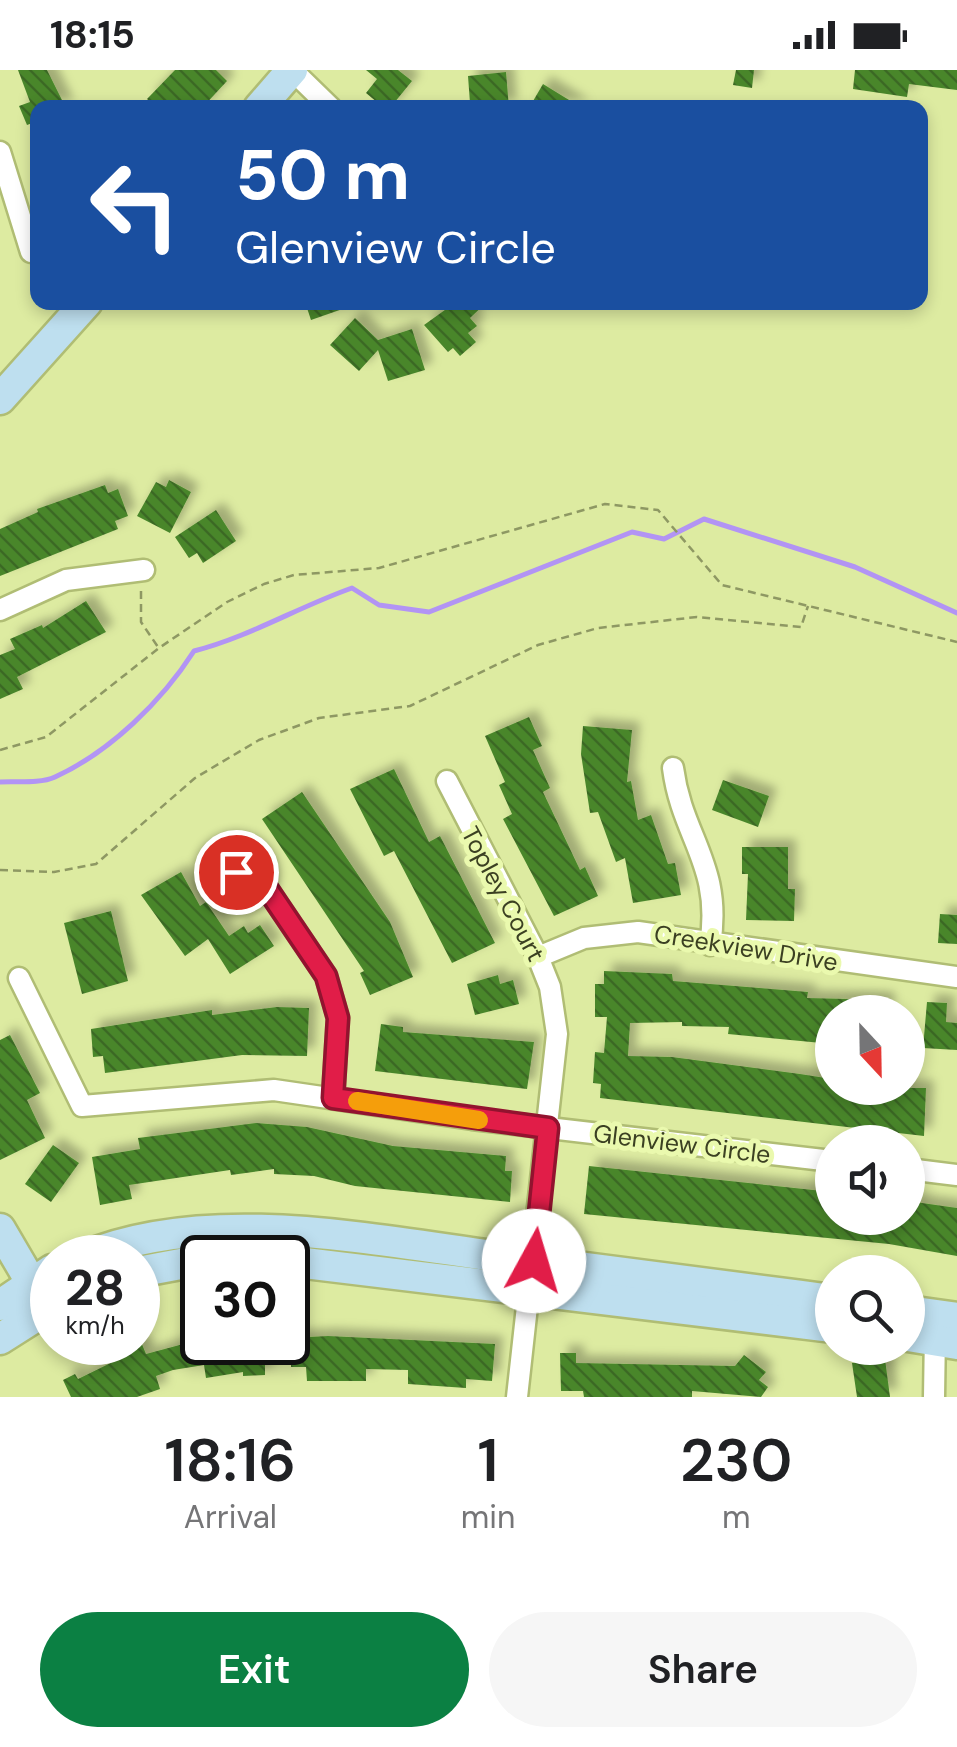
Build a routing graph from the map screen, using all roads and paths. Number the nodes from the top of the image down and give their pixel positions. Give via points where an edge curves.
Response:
1 (292, 70) edge
2 (265, 100) edge
3 (323, 100) edge
4 (0, 152) edge
5 (30, 252) dead end
6 (79, 310) edge
7 (0, 399) edge
8 (144, 570) dead end
9 (809, 605) junction
10 (138, 606) dead end
11 (0, 610) edge
12 (957, 642) edge
13 (159, 648) junction
14 (0, 750) edge
15 (673, 768) dead end
16 (448, 781) dead end
17 (0, 870) edge
18 (236, 872) dead end
19 (710, 945) junction
20 (538, 957) junction
21 (957, 977) edge
22 (19, 978) dead end
23 (333, 1098) junction
24 (548, 1128) junction
25 (815, 1160) edge
26 (925, 1172) edge
27 (957, 1175) edge
28 (0, 1229) edge
29 (160, 1237) edge
30 (310, 1262) edge
31 (532, 1276) junction
32 (26, 1294) edge
33 (815, 1299) edge
34 (815, 1325) edge
35 (933, 1327) edge
36 (0, 1339) edge
37 (517, 1397) edge
38 (934, 1397) edge

1 - 2 main road
1 - 3 street
4 - 5 street
6 - 7 main road
8 - 11 street via 66,580
9 - 12 path
9 - 13 path via 722,585 658,510 605,504 378,568 294,575 227,602
9 - 17 path via 801,627 696,618 598,628 538,645 410,706 319,718 258,740 195,778 96,864 54,872
10 - 13 path via 140,622
13 - 14 path via 46,737
15 - 19 street via 711,877
16 - 20 street, Topley Court
18 - 23 street via 266,887 326,976 338,1018
19 - 20 street, Creekview Drive via 607,932
19 - 21 street, Creekview Drive
20 - 24 street, Topley Court via 557,1034
22 - 23 street, Glenview Circle via 82,1106 274,1090
23 - 24 street, Glenview Circle
24 - 25 street, Glenview Circle
24 - 31 street, Topley Court
26 - 27 street
28 - 32 main road
29 - 31 main road via 225,1230
30 - 31 main road
31 - 33 main road
31 - 34 main road
31 - 37 street, Topley Court
32 - 36 main road
35 - 38 street

